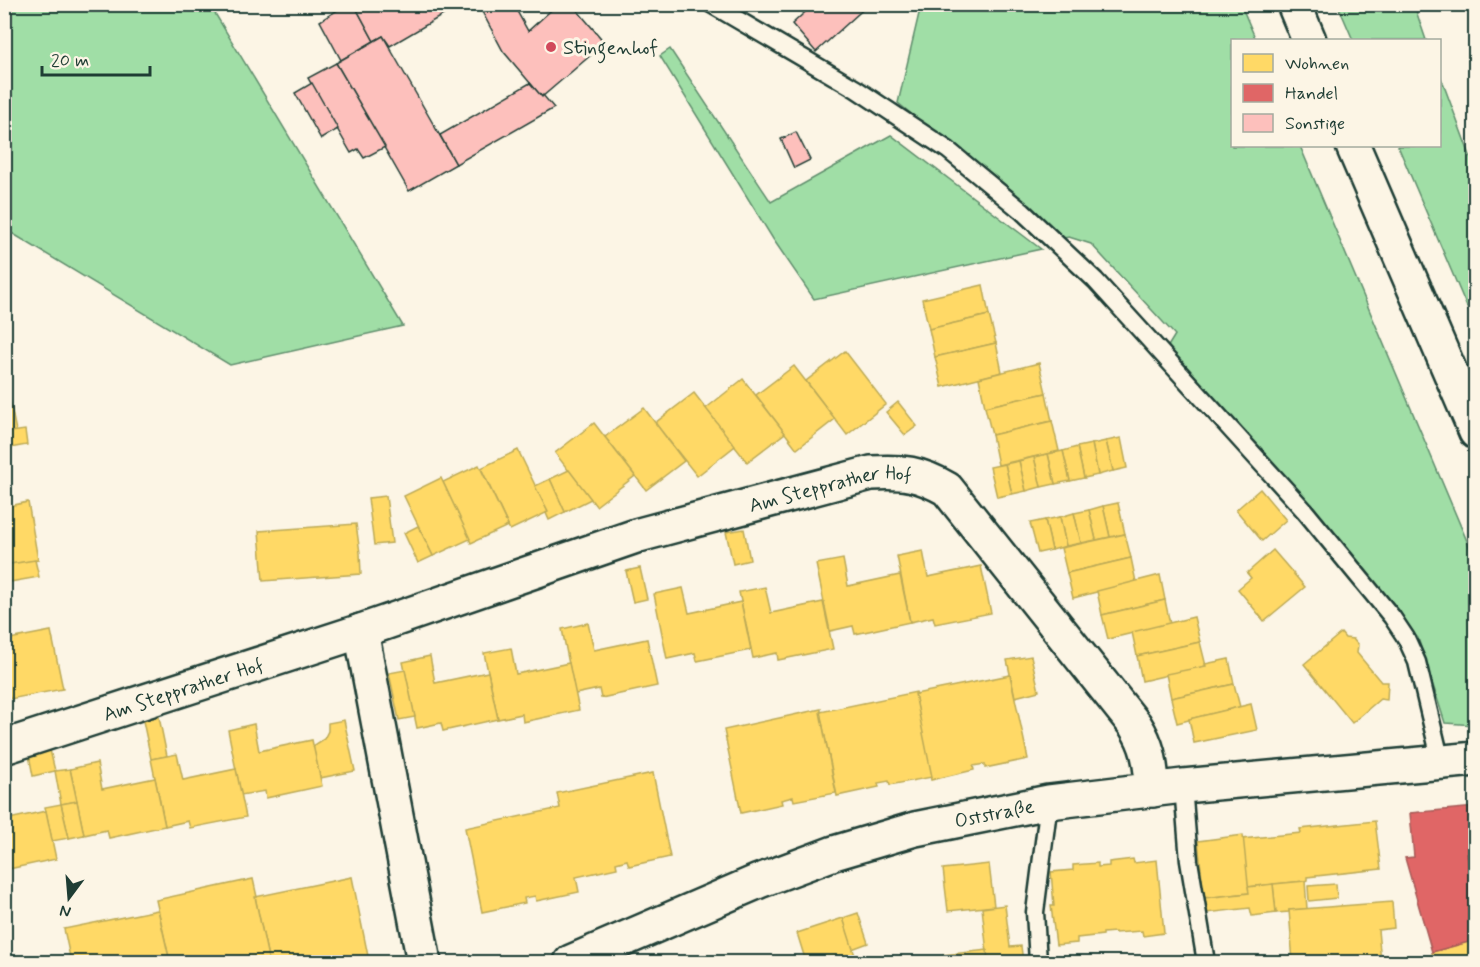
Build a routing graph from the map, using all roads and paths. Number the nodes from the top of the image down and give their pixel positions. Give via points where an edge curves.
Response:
1 (711, 4) edge
2 (1294, 4) edge
3 (1309, 39) edge
4 (1353, 147) edge
5 (1476, 432) edge
6 (361, 631) junction
7 (4, 747) edge
8 (1476, 759) edge
9 (1441, 762) junction
10 (1168, 788) junction
11 (1049, 802) junction
12 (424, 963) edge
13 (571, 963) edge
14 (1038, 963) edge
15 (1206, 963) edge

1 - 9 lane via 856,89 948,150 1023,212 1103,289 1304,510 1392,617 1417,662
2 - 3 street
4 - 5 street
6 - 7 street, Am Stepprather Hof
6 - 10 street, Am Stepprather Hof via 639,536 871,473 910,474 947,489 1136,725
6 - 12 street
8 - 9 street, Oststraße
9 - 10 street, Oststraße
10 - 11 street, Oststraße
10 - 15 lane via 1189,861
11 - 13 street, Oststraße via 908,831 834,853 759,881
11 - 14 lane via 1035,912

